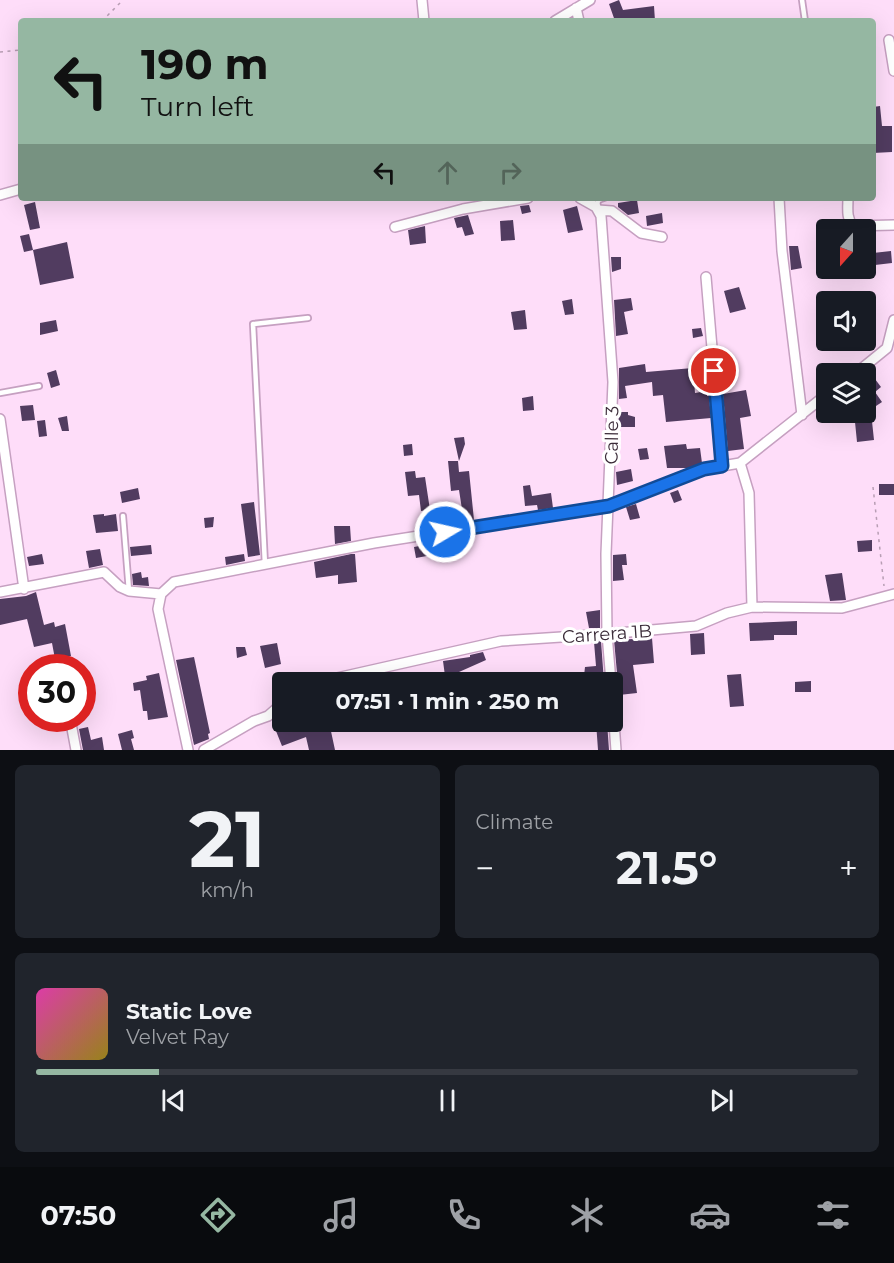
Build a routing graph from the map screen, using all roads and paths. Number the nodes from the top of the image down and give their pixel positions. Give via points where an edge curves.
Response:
1 (123, 0) edge
2 (422, 0) edge
3 (590, 0) edge
4 (802, 0) edge
5 (576, 8) junction
6 (105, 18) edge
7 (424, 18) edge
8 (560, 18) edge
9 (578, 18) edge
10 (805, 18) edge
11 (890, 40) dead end
12 (18, 50) edge
13 (0, 52) edge
14 (894, 71) edge
15 (18, 190) edge
16 (0, 195) edge
17 (510, 201) edge
18 (585, 201) edge
19 (598, 201) edge
20 (779, 201) edge
21 (848, 201) edge
22 (597, 209) junction
23 (894, 225) edge
24 (395, 227) dead end
25 (662, 237) dead end
26 (706, 277) dead end
27 (308, 318) dead end
28 (894, 320) edge
29 (891, 348) edge
30 (870, 363) edge
31 (39, 386) dead end
32 (0, 393) edge
33 (816, 403) edge
34 (802, 415) junction
35 (0, 419) edge
36 (3, 459) edge
37 (740, 463) junction
38 (722, 466) junction
39 (873, 488) dead end
40 (609, 506) junction
41 (123, 516) dead end
42 (265, 565) junction
43 (24, 589) junction
44 (129, 591) junction
45 (0, 592) edge
46 (161, 594) junction
47 (889, 595) edge
48 (752, 607) junction
49 (607, 634) junction
50 (362, 672) edge
51 (610, 672) edge
52 (272, 713) edge
53 (73, 732) edge
54 (615, 732) edge
55 (76, 750) edge
56 (188, 750) edge
57 (204, 750) edge
58 (616, 750) edge

1 - 6 path
2 - 7 street
3 - 5 street
4 - 10 lane
5 - 8 street
5 - 9 street
11 - 14 street
12 - 13 path
15 - 16 street
17 - 24 street
18 - 22 street
19 - 22 lane
20 - 34 street
21 - 23 street via 853,226
22 - 25 street via 612,211 641,233
22 - 40 street, Calle 3 via 601,216 613,382
26 - 38 street
27 - 42 lane via 253,324
28 - 29 street
29 - 30 street
31 - 32 lane
33 - 34 street
34 - 37 street
35 - 36 street
36 - 43 street
37 - 38 street
37 - 48 street via 749,494
38 - 40 street via 704,469
39 - 47 path
40 - 42 street via 374,543
40 - 49 street, Calle 3
41 - 44 lane
42 - 46 street via 174,582
43 - 44 street via 104,572
43 - 45 street
44 - 46 street
46 - 56 street via 158,609
47 - 48 street, Carrera 1B via 842,608
48 - 49 street, Carrera 1B via 696,626
49 - 50 street, Carrera 1B via 501,640
49 - 51 street, Calle 3
52 - 57 street
53 - 55 street
54 - 58 street

